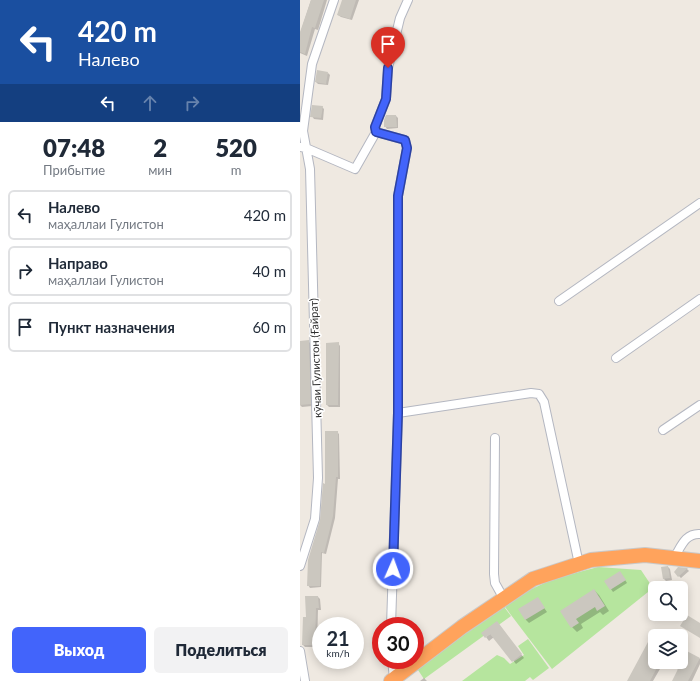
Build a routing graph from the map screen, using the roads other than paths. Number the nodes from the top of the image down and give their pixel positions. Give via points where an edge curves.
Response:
1 (334, 0) edge
2 (408, 0) edge
3 (376, 132) junction
4 (303, 148) edge
5 (700, 203) edge
6 (700, 299) edge
7 (559, 301) dead end
8 (616, 358) dead end
9 (700, 404) edge
10 (398, 413) junction
11 (663, 430) dead end
12 (495, 438) dead end
13 (700, 534) edge
14 (674, 558) junction
15 (700, 561) edge
16 (579, 564) junction
17 (300, 566) edge
18 (504, 599) junction
19 (391, 617) edge
20 (300, 651) edge
21 (392, 669) edge
22 (393, 680) edge
23 (305, 681) edge

1 - 4 street, кӯчаи Гулистон (Ғайрат) via 312,64
2 - 3 street via 400,18 388,68 386,99 375,127
3 - 4 street via 355,169
3 - 10 street via 405,140 407,148 398,196
4 - 17 street, кӯчаи Гулистон (Ғайрат) via 310,169 318,478 315,520
5 - 7 street
6 - 8 street
9 - 11 street
10 - 16 street via 531,393 539,394 544,402
10 - 19 street
12 - 18 street via 494,574 495,583
13 - 14 street via 689,535
14 - 15 highway
14 - 16 highway via 645,555 591,560
16 - 18 highway via 533,579
18 - 22 highway via 462,627
20 - 23 street
21 - 22 street

